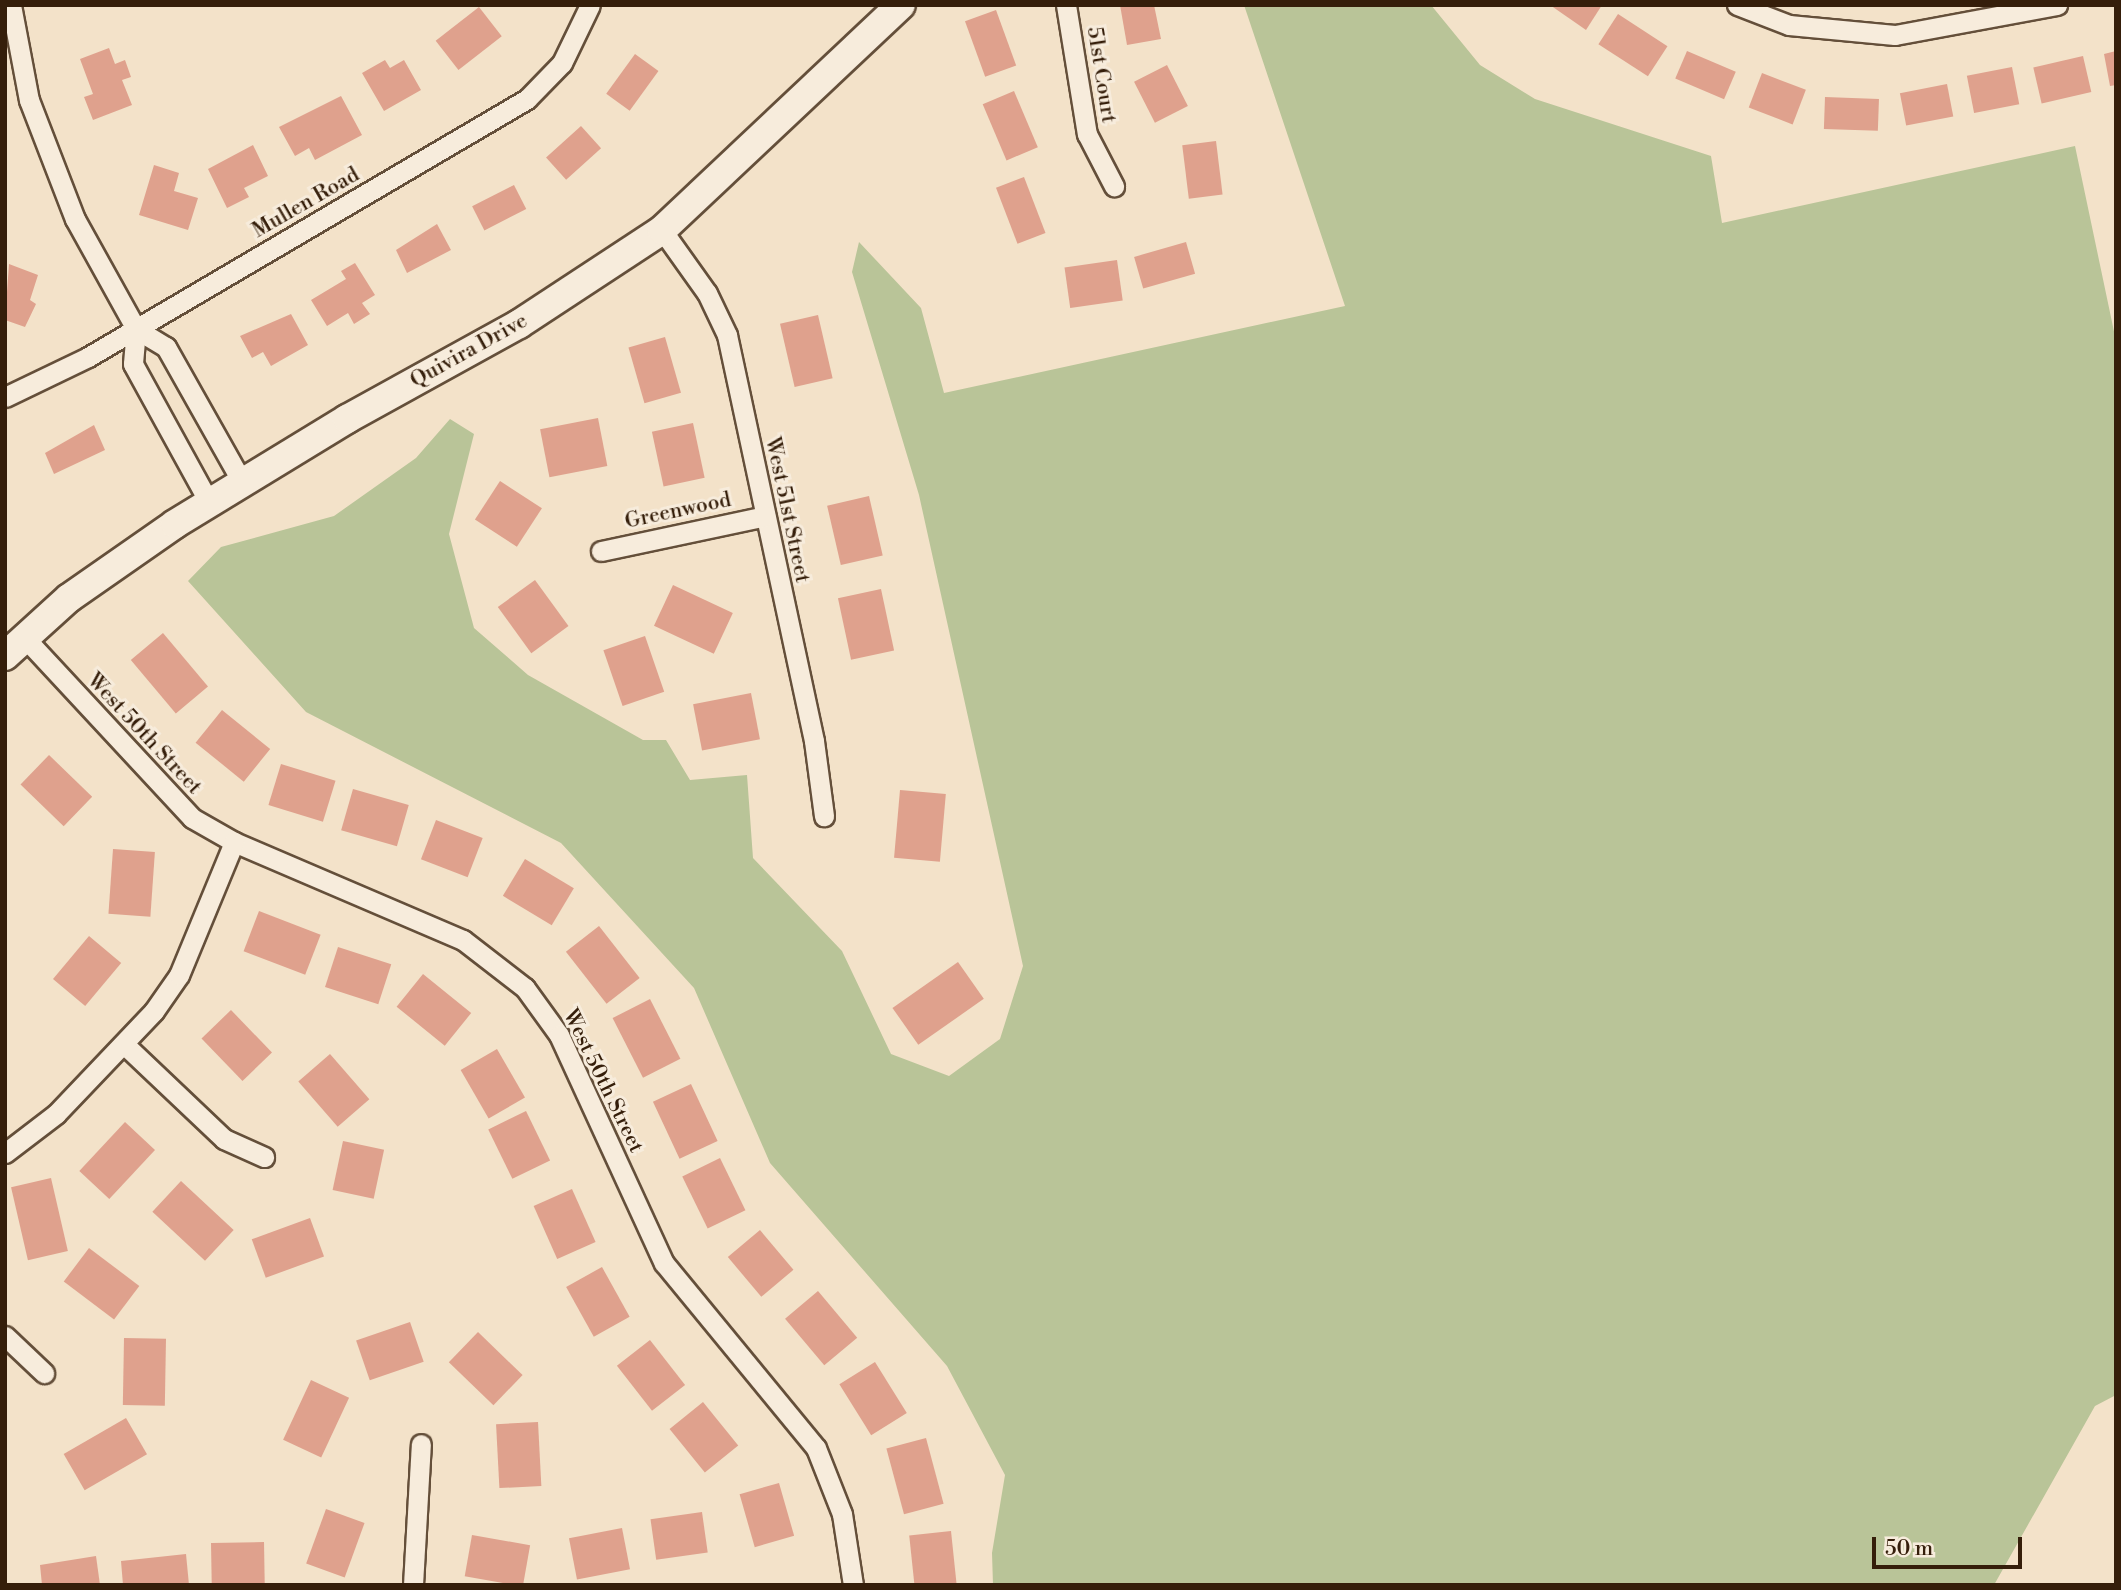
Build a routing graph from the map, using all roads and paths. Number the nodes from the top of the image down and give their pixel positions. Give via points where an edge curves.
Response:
1 (11, 5) edge
2 (590, 5) edge
3 (901, 5) edge
4 (1066, 5) edge
5 (1737, 5) edge
6 (2057, 5) edge
7 (1114, 186) dead end
8 (662, 230) junction
9 (136, 329) junction
10 (5, 397) edge
11 (242, 482) junction
12 (209, 502) junction
13 (765, 516) junction
14 (601, 551) dead end
15 (15, 646) edge
16 (824, 816) dead end
17 (234, 842) junction
18 (126, 1046) junction
19 (5, 1153) edge
20 (264, 1157) dead end
21 (5, 1336) edge
22 (44, 1373) dead end
23 (421, 1444) dead end
24 (413, 1585) edge
25 (853, 1585) edge

1 - 9 street via 29,100 50,163
2 - 9 street, Mullen Road via 562,63 527,99
3 - 8 main road, Quivira Drive
4 - 7 street, 51st Court via 1087,134
5 - 6 street via 1789,25 1895,35
8 - 11 main road, Quivira Drive via 519,324
8 - 13 street, West 51st Street via 707,293 727,335
9 - 10 street, Mullen Road
9 - 11 street via 166,347
9 - 12 street via 133,364
11 - 12 main road, Quivira Drive
12 - 15 main road, Quivira Drive via 112,567
13 - 14 street, Greenwood
13 - 16 street, West 51st Street via 814,741
15 - 17 street, West 50th Street via 177,805
17 - 18 street via 179,975
17 - 25 street, West 50th Street via 463,940 525,988 559,1035 664,1263 816,1448 842,1514
18 - 19 street
18 - 20 street via 224,1139
21 - 22 street
23 - 24 street

